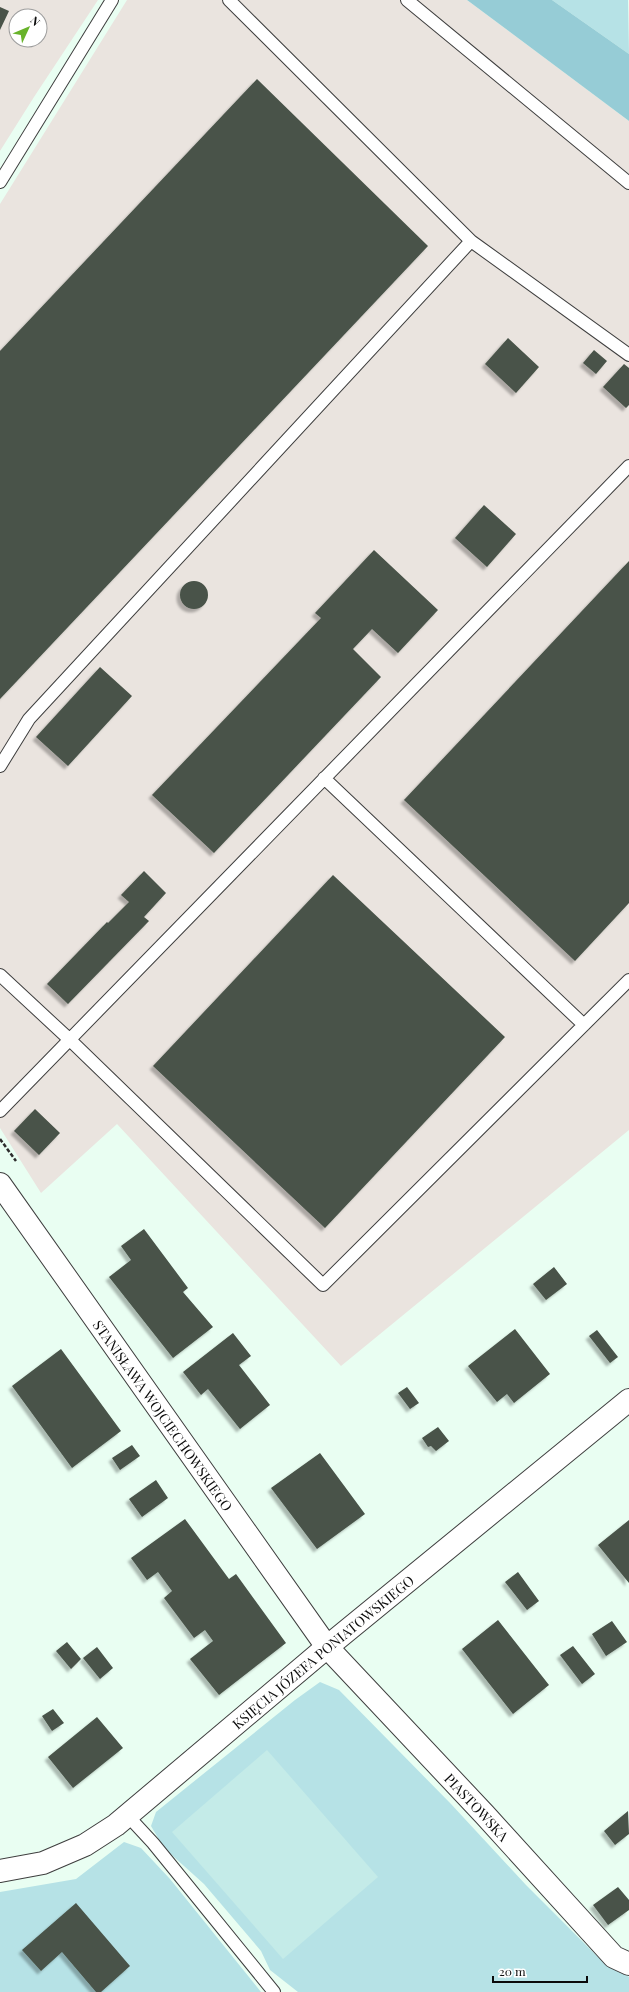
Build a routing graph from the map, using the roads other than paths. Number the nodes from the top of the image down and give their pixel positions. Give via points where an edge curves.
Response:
1 (112, 0) edge
2 (229, 0) edge
3 (407, 0) edge
4 (0, 182) edge
5 (629, 184) edge
6 (472, 241) junction
7 (629, 355) edge
8 (629, 466) edge
9 (0, 766) edge
10 (324, 778) junction
11 (0, 975) edge
12 (629, 980) edge
13 (584, 1025) junction
14 (69, 1040) junction
15 (0, 1111) edge
16 (0, 1184) edge
17 (629, 1400) edge
18 (327, 1647) junction
19 (127, 1815) junction
20 (0, 1871) edge
21 (629, 1964) edge
22 (274, 1992) edge

1 - 4 lane
2 - 6 lane
3 - 5 lane
6 - 7 lane
6 - 9 lane via 29,720
8 - 10 lane
10 - 13 lane
10 - 14 lane
11 - 14 lane
12 - 13 lane
13 - 14 lane via 323,1285
14 - 15 lane
16 - 18 street, STANISŁAWA WOJCIECHOWSKIEGO
17 - 18 street, KSIĘCIA JÓZEFA PONIATOWSKIEGO
18 - 19 street, KSIĘCIA JÓZEFA PONIATOWSKIEGO
18 - 21 street, PIASTOWSKA via 614,1957
19 - 20 street, KSIĘCIA JÓZEFA PONIATOWSKIEGO via 85,1845 42,1863
19 - 22 lane via 153,1843

